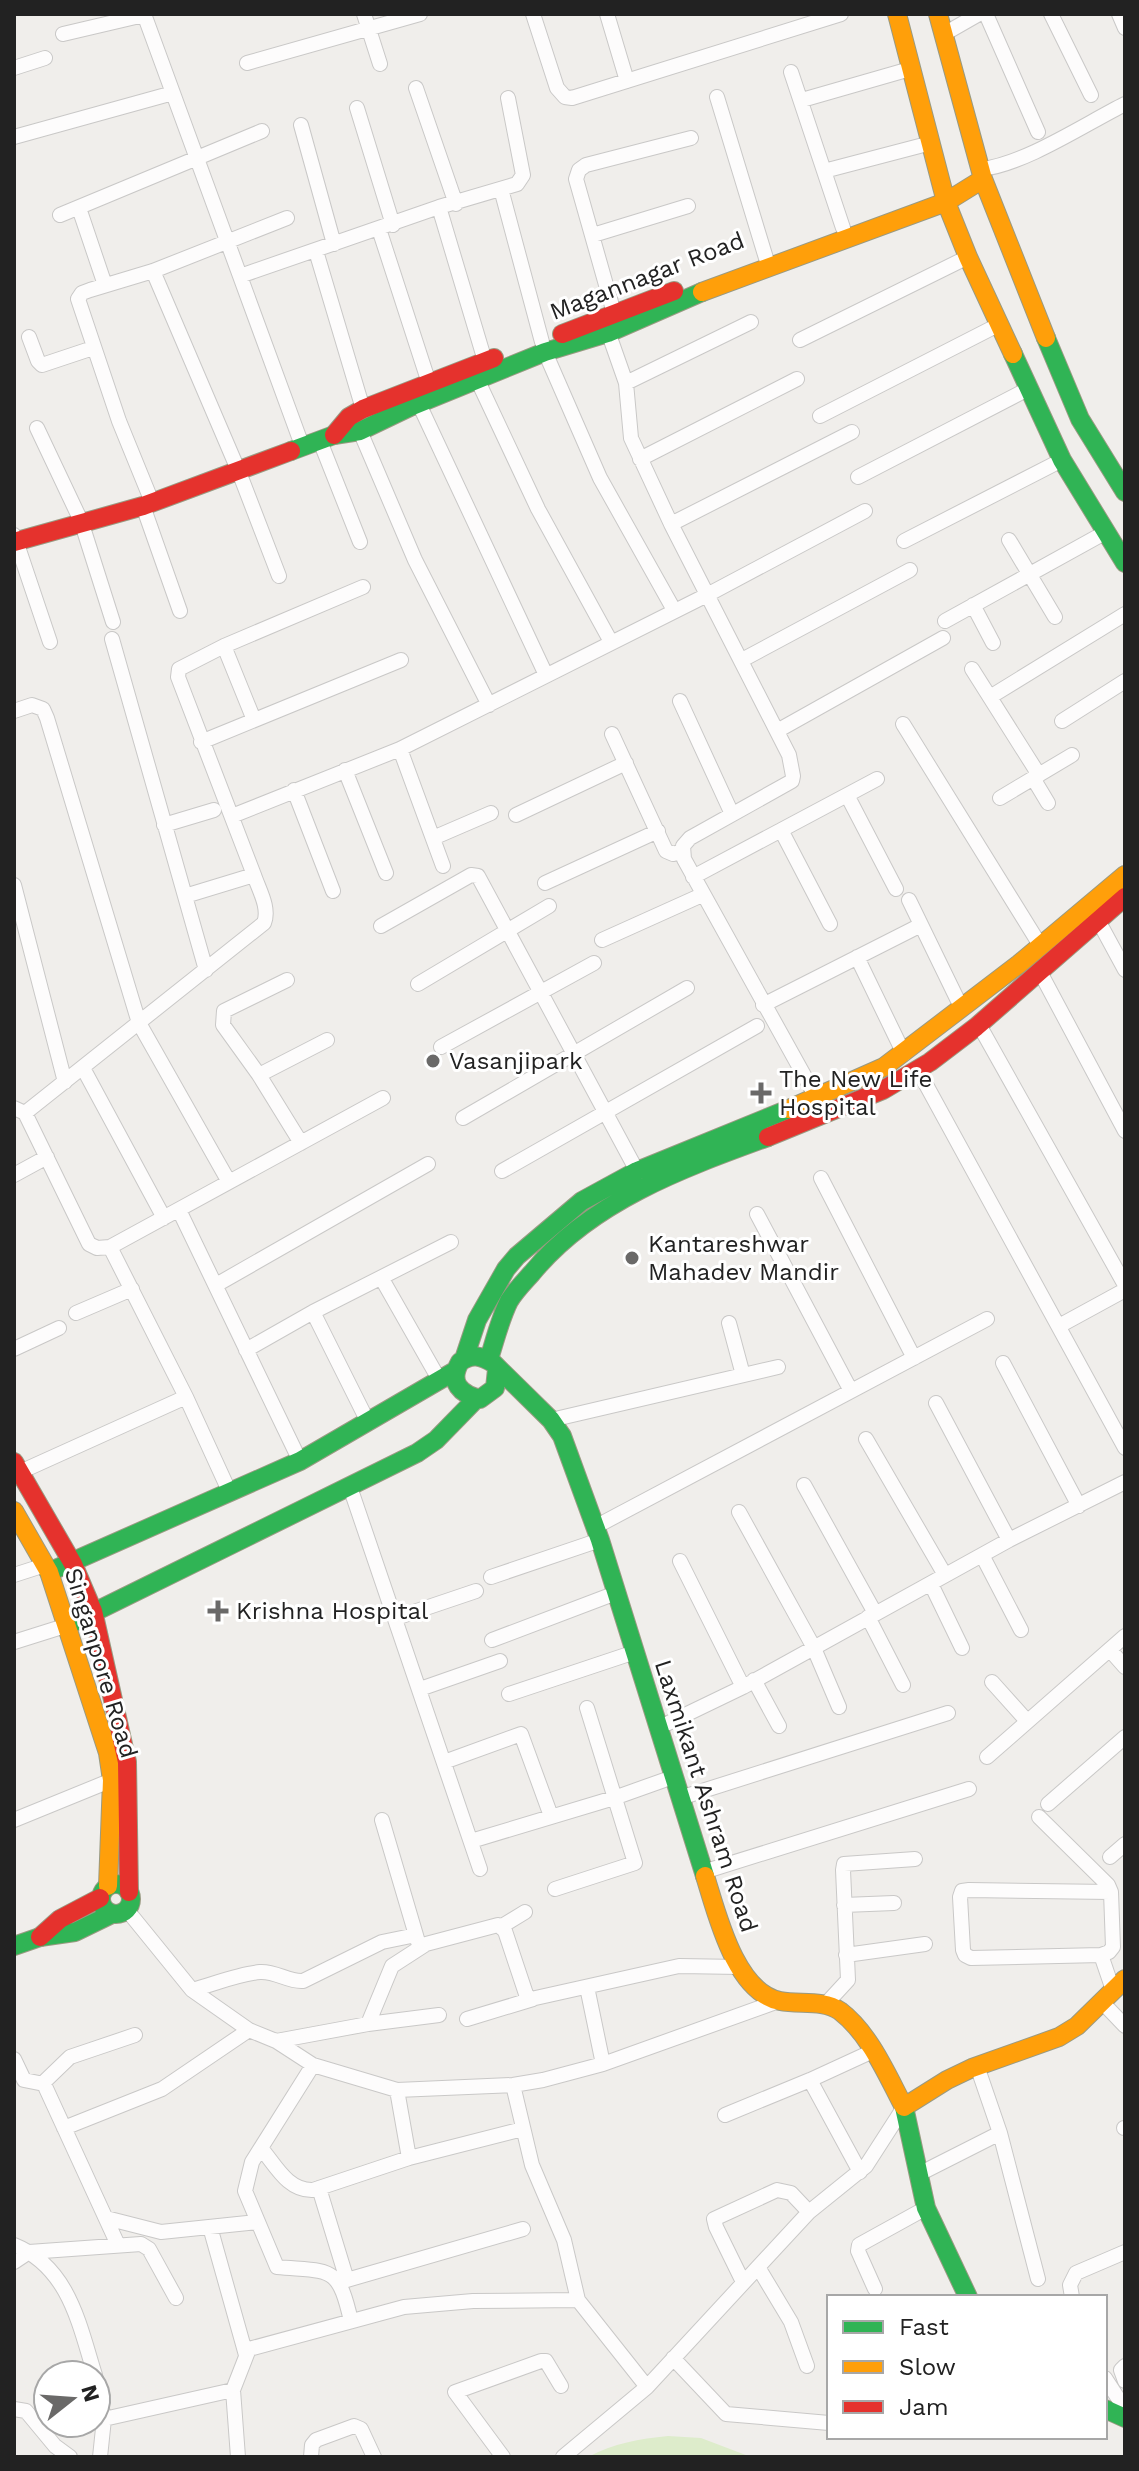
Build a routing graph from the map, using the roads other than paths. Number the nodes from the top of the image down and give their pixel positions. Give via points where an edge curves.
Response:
1 (144, 14) edge
2 (420, 14) edge
3 (533, 14) edge
4 (607, 14) edge
5 (841, 14) edge
6 (897, 14) edge
7 (938, 14) edge
8 (979, 14) edge
9 (986, 14) edge
10 (1051, 14) edge
11 (1119, 14) edge
12 (366, 21) edge
13 (1125, 28) edge
14 (63, 34) dead end
15 (944, 34) junction
16 (45, 58) dead end
17 (247, 63) dead end
18 (380, 64) dead end
19 (14, 68) edge
20 (910, 69) junction
21 (791, 72) dead end
22 (627, 81) junction
23 (416, 88) dead end
24 (173, 93) junction
25 (1091, 95) dead end
26 (717, 97) dead end
27 (508, 98) dead end
28 (802, 100) junction
29 (1125, 104) edge
30 (357, 108) dead end
31 (301, 125) dead end
32 (262, 131) dead end
33 (1038, 132) dead end
34 (14, 137) edge
35 (691, 138) dead end
36 (931, 143) junction
37 (197, 158) junction
38 (824, 171) junction
39 (987, 172) junction
40 (501, 189) junction
41 (946, 197) junction
42 (456, 204) junction
43 (688, 206) dead end
44 (439, 207) junction
45 (79, 208) junction
46 (60, 215) dead end
47 (287, 218) dead end
48 (386, 227) junction
49 (843, 228) junction
50 (593, 235) junction
51 (228, 240) junction
52 (334, 244) junction
53 (316, 251) junction
54 (968, 257) junction
55 (768, 262) junction
56 (153, 271) junction
57 (240, 276) junction
58 (105, 285) junction
59 (609, 321) junction
60 (751, 322) dead end
61 (998, 325) junction
62 (29, 337) dead end
63 (800, 340) dead end
64 (544, 347) junction
65 (93, 348) junction
66 (485, 361) junction
67 (477, 379) junction
68 (797, 379) dead end
69 (429, 383) junction
70 (626, 383) junction
71 (1028, 389) junction
72 (419, 404) junction
73 (363, 409) junction
74 (820, 416) dead end
75 (37, 428) dead end
76 (360, 431) junction
77 (852, 432) dead end
78 (319, 441) junction
79 (640, 459) junction
80 (1062, 460) junction
81 (239, 472) junction
82 (858, 477) dead end
83 (1124, 489) edge
84 (148, 504) junction
85 (865, 511) dead end
86 (81, 521) junction
87 (671, 524) junction
88 (1106, 532) junction
89 (15, 539) edge
90 (1009, 540) dead end
91 (904, 541) dead end
92 (360, 542) dead end
93 (1125, 563) edge
94 (910, 570) dead end
95 (1030, 574) junction
96 (279, 576) dead end
97 (363, 587) dead end
98 (707, 595) junction
99 (973, 605) junction
100 (674, 610) junction
101 (180, 611) dead end
102 (1125, 614) edge
103 (1055, 617) dead end
104 (945, 621) dead end
105 (113, 622) dead end
106 (943, 638) dead end
107 (112, 639) dead end
108 (50, 642) dead end
109 (611, 642) junction
110 (993, 643) dead end
111 (224, 646) junction
112 (401, 660) dead end
113 (742, 660) junction
114 (972, 669) dead end
115 (546, 675) junction
116 (1125, 681) edge
117 (990, 697) junction
118 (680, 701) dead end
119 (489, 705) junction
120 (14, 711) edge
121 (254, 720) junction
122 (1062, 721) dead end
123 (903, 724) dead end
124 (777, 731) junction
125 (612, 734) dead end
126 (201, 742) junction
127 (400, 749) junction
128 (1072, 755) dead end
129 (626, 763) junction
130 (345, 770) junction
131 (1036, 777) junction
132 (877, 779) dead end
133 (294, 790) junction
134 (847, 795) junction
135 (1000, 798) dead end
136 (1048, 803) dead end
137 (214, 810) dead end
138 (491, 813) dead end
139 (732, 814) junction
140 (516, 815) dead end
141 (232, 816) junction
142 (164, 825) junction
143 (781, 830) junction
144 (658, 831) junction
145 (433, 838) junction
146 (683, 851) junction
147 (443, 866) dead end
148 (386, 873) dead end
149 (254, 875) junction
150 (1125, 875) edge
151 (693, 877) junction
152 (545, 883) dead end
153 (14, 885) edge
154 (896, 889) dead end
155 (333, 891) dead end
156 (702, 895) junction
157 (185, 896) junction
158 (1125, 897) edge
159 (909, 900) dead end
160 (549, 906) dead end
161 (1099, 922) junction
162 (830, 924) dead end
163 (921, 925) junction
164 (381, 926) dead end
165 (508, 930) junction
166 (602, 940) dead end
167 (1040, 945) junction
168 (857, 957) junction
169 (594, 963) dead end
170 (206, 970) junction
171 (1125, 970) edge
172 (1040, 972) junction
173 (287, 980) dead end
174 (418, 984) dead end
175 (687, 988) dead end
176 (541, 992) junction
177 (763, 1005) junction
178 (962, 1009) junction
179 (139, 1023) junction
180 (978, 1023) junction
181 (757, 1026) dead end
182 (327, 1040) dead end
183 (441, 1047) dead end
184 (575, 1054) junction
185 (904, 1054) junction
186 (83, 1068) junction
187 (918, 1070) junction
188 (259, 1075) junction
189 (65, 1082) junction
190 (383, 1098) dead end
191 (821, 1107) junction
192 (20, 1111) edge
193 (606, 1112) junction
194 (463, 1118) dead end
195 (1125, 1131) edge
196 (301, 1143) junction
197 (47, 1157) junction
198 (428, 1164) dead end
199 (502, 1171) dead end
200 (637, 1171) junction
201 (14, 1175) edge
202 (821, 1178) dead end
203 (229, 1182) junction
204 (179, 1210) junction
205 (757, 1214) dead end
206 (164, 1218) junction
207 (451, 1242) dead end
208 (110, 1247) junction
209 (382, 1279) junction
210 (216, 1285) junction
211 (1125, 1288) edge
212 (132, 1289) junction
213 (313, 1312) junction
214 (76, 1313) dead end
215 (987, 1319) dead end
216 (729, 1323) dead end
217 (1059, 1326) junction
218 (59, 1328) dead end
219 (14, 1349) edge
220 (246, 1350) junction
221 (914, 1358) junction
222 (1003, 1363) dead end
223 (778, 1367) dead end
224 (453, 1370) junction
225 (493, 1372) junction
226 (743, 1375) junction
227 (851, 1391) junction
228 (186, 1397) junction
229 (477, 1398) junction
230 (936, 1403) dead end
231 (367, 1420) junction
232 (551, 1420) junction
233 (866, 1439) dead end
234 (1125, 1448) edge
235 (300, 1461) junction
236 (17, 1467) edge
237 (1125, 1482) edge
238 (804, 1485) dead end
239 (350, 1487) junction
240 (230, 1493) junction
241 (1079, 1506) junction
242 (14, 1511) edge
243 (739, 1512) dead end
244 (598, 1533) junction
245 (1009, 1540) junction
246 (982, 1555) junction
247 (680, 1561) dead end
248 (73, 1564) junction
249 (47, 1569) junction
250 (14, 1575) edge
251 (945, 1575) junction
252 (491, 1577) dead end
253 (931, 1584) junction
254 (476, 1591) dead end
255 (616, 1593) junction
256 (93, 1611) junction
257 (871, 1615) junction
258 (396, 1618) junction
259 (68, 1625) junction
260 (1021, 1630) dead end
261 (1125, 1636) edge
262 (492, 1640) dead end
263 (14, 1642) edge
264 (813, 1646) junction
265 (962, 1648) dead end
266 (1110, 1650) junction
267 (635, 1652) junction
268 (500, 1661) dead end
269 (1125, 1667) edge
270 (992, 1682) dead end
271 (749, 1684) junction
272 (903, 1685) dead end
273 (420, 1689) junction
274 (509, 1694) dead end
275 (839, 1707) dead end
276 (587, 1708) dead end
277 (948, 1713) dead end
278 (1027, 1721) junction
279 (779, 1726) dead end
280 (658, 1728) junction
281 (1125, 1737) edge
282 (987, 1757) dead end
283 (444, 1762) junction
284 (673, 1777) junction
285 (112, 1780) junction
286 (969, 1789) dead end
287 (614, 1798) junction
288 (680, 1798) junction
289 (1048, 1804) dead end
290 (15, 1814) edge
291 (551, 1816) junction
292 (1039, 1817) dead end
293 (382, 1820) dead end
294 (471, 1841) junction
295 (1125, 1844) edge
296 (1110, 1857) dead end
297 (915, 1859) dead end
298 (480, 1869) dead end
299 (703, 1872) junction
300 (555, 1889) dead end
301 (104, 1892) junction
302 (1111, 1892) junction
303 (894, 1903) dead end
304 (123, 1905) junction
305 (844, 1905) junction
306 (525, 1912) dead end
307 (502, 1926) junction
308 (40, 1937) junction
309 (418, 1941) junction
310 (925, 1944) dead end
311 (14, 1946) edge
312 (846, 1955) junction
313 (1101, 1955) junction
314 (740, 1967) junction
315 (587, 1987) junction
316 (192, 1990) junction
317 (1113, 1990) edge
318 (533, 1999) junction
319 (776, 2002) junction
320 (825, 2005) junction
321 (439, 2015) dead end
322 (467, 2019) dead end
323 (368, 2024) junction
324 (1125, 2026) edge
325 (249, 2030) junction
326 (135, 2035) dead end
327 (276, 2041) junction
328 (873, 2051) junction
329 (14, 2059) edge
330 (603, 2064) junction
331 (313, 2065) junction
332 (977, 2066) junction
333 (810, 2080) junction
334 (43, 2083) junction
335 (513, 2085) junction
336 (397, 2090) junction
337 (904, 2107) junction
338 (725, 2115) dead end
339 (64, 2128) junction
340 (523, 2129) junction
341 (1000, 2133) junction
342 (261, 2148) junction
343 (409, 2158) junction
344 (860, 2172) junction
345 (917, 2175) junction
346 (319, 2188) junction
347 (926, 2208) junction
348 (809, 2212) junction
349 (106, 2218) junction
350 (257, 2222) junction
351 (523, 2229) dead end
352 (212, 2234) dead end
353 (14, 2245) edge
354 (118, 2245) junction
355 (29, 2252) junction
356 (1125, 2252) edge
357 (14, 2262) edge
358 (758, 2267) junction
359 (1038, 2279) dead end
360 (343, 2281) junction
361 (743, 2282) junction
362 (875, 2289) dead end
363 (967, 2295) edge
364 (1072, 2295) edge
365 (176, 2298) dead end
366 (578, 2300) junction
367 (351, 2321) junction
368 (246, 2355) junction
369 (673, 2358) junction
370 (90, 2359) edge
371 (807, 2366) dead end
372 (1125, 2366) edge
373 (1107, 2381) edge
374 (1125, 2381) edge
375 (561, 2386) dead end
376 (647, 2387) junction
377 (233, 2390) junction
378 (14, 2409) edge
379 (1125, 2409) edge
380 (112, 2417) edge
381 (827, 2423) edge
382 (70, 2457) edge
383 (238, 2457) edge
384 (311, 2457) edge
385 (374, 2457) edge
386 (503, 2457) edge
387 (563, 2457) edge

1 - 14 street
1 - 24 street
2 - 12 street
3 - 22 street via 557,88 565,97
4 - 22 street
5 - 22 street
6 - 20 street
7 - 15 street
8 - 15 street
9 - 33 street
10 - 25 street
11 - 13 street
12 - 17 street
12 - 18 street
15 - 39 street
16 - 19 street
20 - 28 street
20 - 36 street
21 - 28 street
23 - 42 street
24 - 34 street
24 - 37 street
26 - 55 street
27 - 40 street via 523,175 517,184
28 - 38 street
29 - 39 street
30 - 48 street
31 - 52 street
32 - 37 street
35 - 50 street via 579,170 576,179
36 - 38 street
36 - 41 street
37 - 45 street
37 - 51 street
38 - 49 street
39 - 41 street
39 - 83 street via 1023,283 1080,419
40 - 42 street
40 - 64 street
41 - 49 street, Magannagar Road
41 - 54 street
41 - 55 street, Magannagar Road
42 - 44 street
43 - 50 street
44 - 48 street
44 - 66 street
45 - 46 street
45 - 58 street
47 - 51 street
48 - 52 street
48 - 69 street
49 - 55 street, Magannagar Road
50 - 59 street
51 - 56 street
51 - 57 street
52 - 53 street
53 - 57 street
53 - 73 street
54 - 61 street
54 - 63 street
55 - 59 street, Magannagar Road via 693,295
56 - 58 street
56 - 81 street
57 - 78 street
58 - 65 street via 78,299
59 - 64 street, Magannagar Road
59 - 70 street
60 - 70 street
61 - 71 street
61 - 74 street
62 - 65 street via 42,365
64 - 66 street, Magannagar Road
64 - 67 street, Magannagar Road
64 - 100 street via 600,478
65 - 84 street
66 - 69 street, Magannagar Road
67 - 72 street, Magannagar Road
67 - 109 street via 538,509
68 - 79 street
69 - 73 street, Magannagar Road
70 - 79 street via 631,438
71 - 80 street
71 - 82 street
72 - 76 street, Magannagar Road
72 - 115 street
73 - 78 street, Magannagar Road
75 - 86 street
76 - 78 street, Magannagar Road
76 - 119 street via 415,560
77 - 87 street
78 - 81 street, Magannagar Road
78 - 92 street
79 - 87 street
80 - 88 street
80 - 91 street
81 - 84 street, Magannagar Road
81 - 96 street
84 - 86 street, Magannagar Road
84 - 101 street
85 - 98 street
86 - 89 street, Magannagar Road
86 - 105 street
87 - 98 street
88 - 93 street
88 - 95 street
89 - 108 street
90 - 95 street
94 - 113 street
95 - 99 street
95 - 103 street
97 - 111 street
98 - 100 street
98 - 113 street
99 - 104 street
99 - 110 street
100 - 109 street
102 - 117 street
106 - 124 street
107 - 142 street
109 - 115 street
111 - 121 street
111 - 126 street via 179,669
112 - 121 street
113 - 124 street
114 - 117 street
115 - 119 street
116 - 122 street
117 - 131 street
118 - 139 street
119 - 127 street
120 - 179 street via 32,705 43,709 47,718
121 - 126 street
123 - 167 street
124 - 139 street via 789,755 792,781
125 - 129 street
126 - 141 street
127 - 130 street
127 - 145 street
128 - 131 street
129 - 140 street
129 - 144 street
130 - 133 street
130 - 148 street
131 - 135 street
131 - 136 street
132 - 134 street
133 - 141 street
133 - 155 street
134 - 143 street
134 - 154 street
137 - 142 street
138 - 145 street
139 - 146 street via 690,838
141 - 149 street
142 - 157 street
143 - 151 street
143 - 162 street
144 - 146 street via 669,853
144 - 152 street
145 - 147 street
146 - 151 street
149 - 157 street
149 - 170 street via 267,913 264,923
150 - 167 street
151 - 156 street
153 - 189 street
156 - 166 street
156 - 177 street
157 - 170 street
158 - 161 street
159 - 163 street
160 - 165 street
161 - 171 street
161 - 172 street
163 - 168 street
163 - 178 street
164 - 165 street via 471,875 482,879
165 - 174 street
165 - 176 street
167 - 178 street
168 - 177 street
168 - 185 street
169 - 176 street
170 - 179 street
172 - 180 street
172 - 195 street
173 - 188 street via 224,1011 222,1017
175 - 184 street
176 - 183 street
176 - 184 street
177 - 191 street
178 - 185 street
179 - 186 street
179 - 203 street
180 - 187 street
180 - 211 street
181 - 193 street
182 - 188 street
184 - 193 street
184 - 194 street
185 - 191 street
186 - 189 street
186 - 206 street
187 - 191 street via 883,1090
187 - 217 street
188 - 196 street
189 - 192 street
190 - 196 street
191 - 200 street
191 - 225 street via 663,1178 586,1220 513,1295
192 - 197 street
193 - 199 street
193 - 200 street
196 - 203 street
197 - 201 street
197 - 208 street via 89,1244
198 - 210 street
200 - 224 street via 582,1201 517,1256 499,1279
202 - 221 street
203 - 204 street
204 - 206 street
204 - 210 street
205 - 227 street
206 - 208 street
207 - 209 street
208 - 212 street
209 - 213 street
209 - 224 street
210 - 220 street
211 - 217 street
212 - 214 street
212 - 228 street
213 - 220 street
213 - 231 street
215 - 221 street
216 - 226 street
217 - 234 street
218 - 219 street
220 - 235 street
221 - 227 street
222 - 241 street
223 - 226 street
224 - 225 street via 476,1355
224 - 229 street via 458,1389
224 - 231 street
225 - 229 street via 486,1397
225 - 232 street, Laxmikant Ashram Road
226 - 232 street
227 - 244 street
228 - 236 street
228 - 240 street
229 - 239 street via 428,1447
230 - 245 street
231 - 235 street
232 - 244 street, Laxmikant Ashram Road via 562,1436
233 - 251 street
235 - 240 street
236 - 248 street, Singanpore Road
237 - 241 street
238 - 257 street
239 - 256 street
239 - 258 street
240 - 248 street
241 - 245 street
242 - 249 street, Singanpore Road
243 - 264 street
244 - 252 street
244 - 255 street, Laxmikant Ashram Road
245 - 246 street
246 - 251 street
246 - 260 street
247 - 271 street
248 - 249 street
248 - 256 street, Singanpore Road
249 - 250 street
249 - 259 street, Singanpore Road
251 - 253 street
253 - 257 street
253 - 265 street
254 - 258 street
255 - 262 street
255 - 267 street, Laxmikant Ashram Road
256 - 259 street
256 - 304 street, Singanpore Road via 127,1762
257 - 264 street
257 - 272 street
258 - 273 street
259 - 263 street
259 - 285 street, Singanpore Road
261 - 266 street
264 - 271 street
264 - 275 street
266 - 269 street
266 - 278 street
267 - 274 street
267 - 280 street, Laxmikant Ashram Road
268 - 273 street
270 - 278 street
271 - 279 street
271 - 280 street
273 - 283 street
276 - 287 street
277 - 288 street
278 - 282 street
280 - 284 street, Laxmikant Ashram Road
281 - 289 street
283 - 291 street via 521,1734
283 - 294 street
284 - 287 street
284 - 288 street, Laxmikant Ashram Road
285 - 290 street
285 - 301 street, Singanpore Road
286 - 299 street
287 - 291 street
287 - 300 street via 635,1863
288 - 299 street, Laxmikant Ashram Road
291 - 294 street
292 - 302 street
293 - 309 street
294 - 298 street
295 - 296 street
297 - 305 street via 844,1864
299 - 314 street, Laxmikant Ashram Road
301 - 304 street via 103,1908
301 - 304 street via 118,1884
301 - 308 street
302 - 313 street via 1113,1947
302 - 313 street via 969,1890 960,1897 963,1950 971,1958
303 - 305 street
304 - 308 street via 75,1932
304 - 316 street
305 - 312 street
306 - 307 street
307 - 309 street
307 - 318 street via 527,1997
308 - 311 street
309 - 316 street via 382,1942 303,1981 261,1972
309 - 323 street via 388,1970
310 - 312 street
312 - 320 street via 848,1980
313 - 317 street
314 - 315 street via 679,1966
314 - 319 street, Laxmikant Ashram Road
315 - 318 street
315 - 330 street
316 - 325 street
317 - 324 street
317 - 332 street via 1059,2037
318 - 322 street
319 - 320 street
319 - 330 street
320 - 328 street via 847,2018
321 - 323 street
323 - 327 street
325 - 327 street
325 - 339 street via 162,2089
326 - 334 street via 70,2057
327 - 331 street
328 - 333 street
328 - 337 street
329 - 334 street via 24,2080
330 - 335 street
331 - 336 street
331 - 342 street
332 - 337 street
332 - 341 street
333 - 338 street
333 - 344 street
334 - 339 street
335 - 336 street
335 - 340 street
336 - 343 street
337 - 344 street
337 - 345 street
339 - 349 street
340 - 343 street
340 - 366 street via 532,2165 564,2240
341 - 345 street
341 - 359 street
342 - 346 street via 292,2186 301,2191
342 - 350 street via 245,2191
343 - 346 street
344 - 348 street
345 - 347 street
346 - 360 street
347 - 362 street via 859,2245
347 - 363 street
348 - 358 street
348 - 361 street via 791,2193 777,2190 714,2219
349 - 350 street via 161,2232
349 - 354 street
350 - 360 street via 277,2267 329,2273
351 - 360 street
352 - 368 street
353 - 355 street
354 - 355 street
354 - 365 street via 146,2246
355 - 357 street
355 - 370 street via 55,2273 72,2301
356 - 364 street via 1076,2273
358 - 361 street
358 - 371 street via 791,2322
360 - 367 street
361 - 369 street
366 - 367 street via 404,2307
366 - 376 street
367 - 368 street via 249,2349
368 - 377 street
369 - 376 street
369 - 381 street via 726,2414
372 - 374 street
373 - 379 street
375 - 386 street via 551,2366 541,2361 455,2392
376 - 387 street
377 - 380 street
377 - 383 street
378 - 382 street via 29,2413
384 - 385 street via 316,2440 354,2426 361,2429

